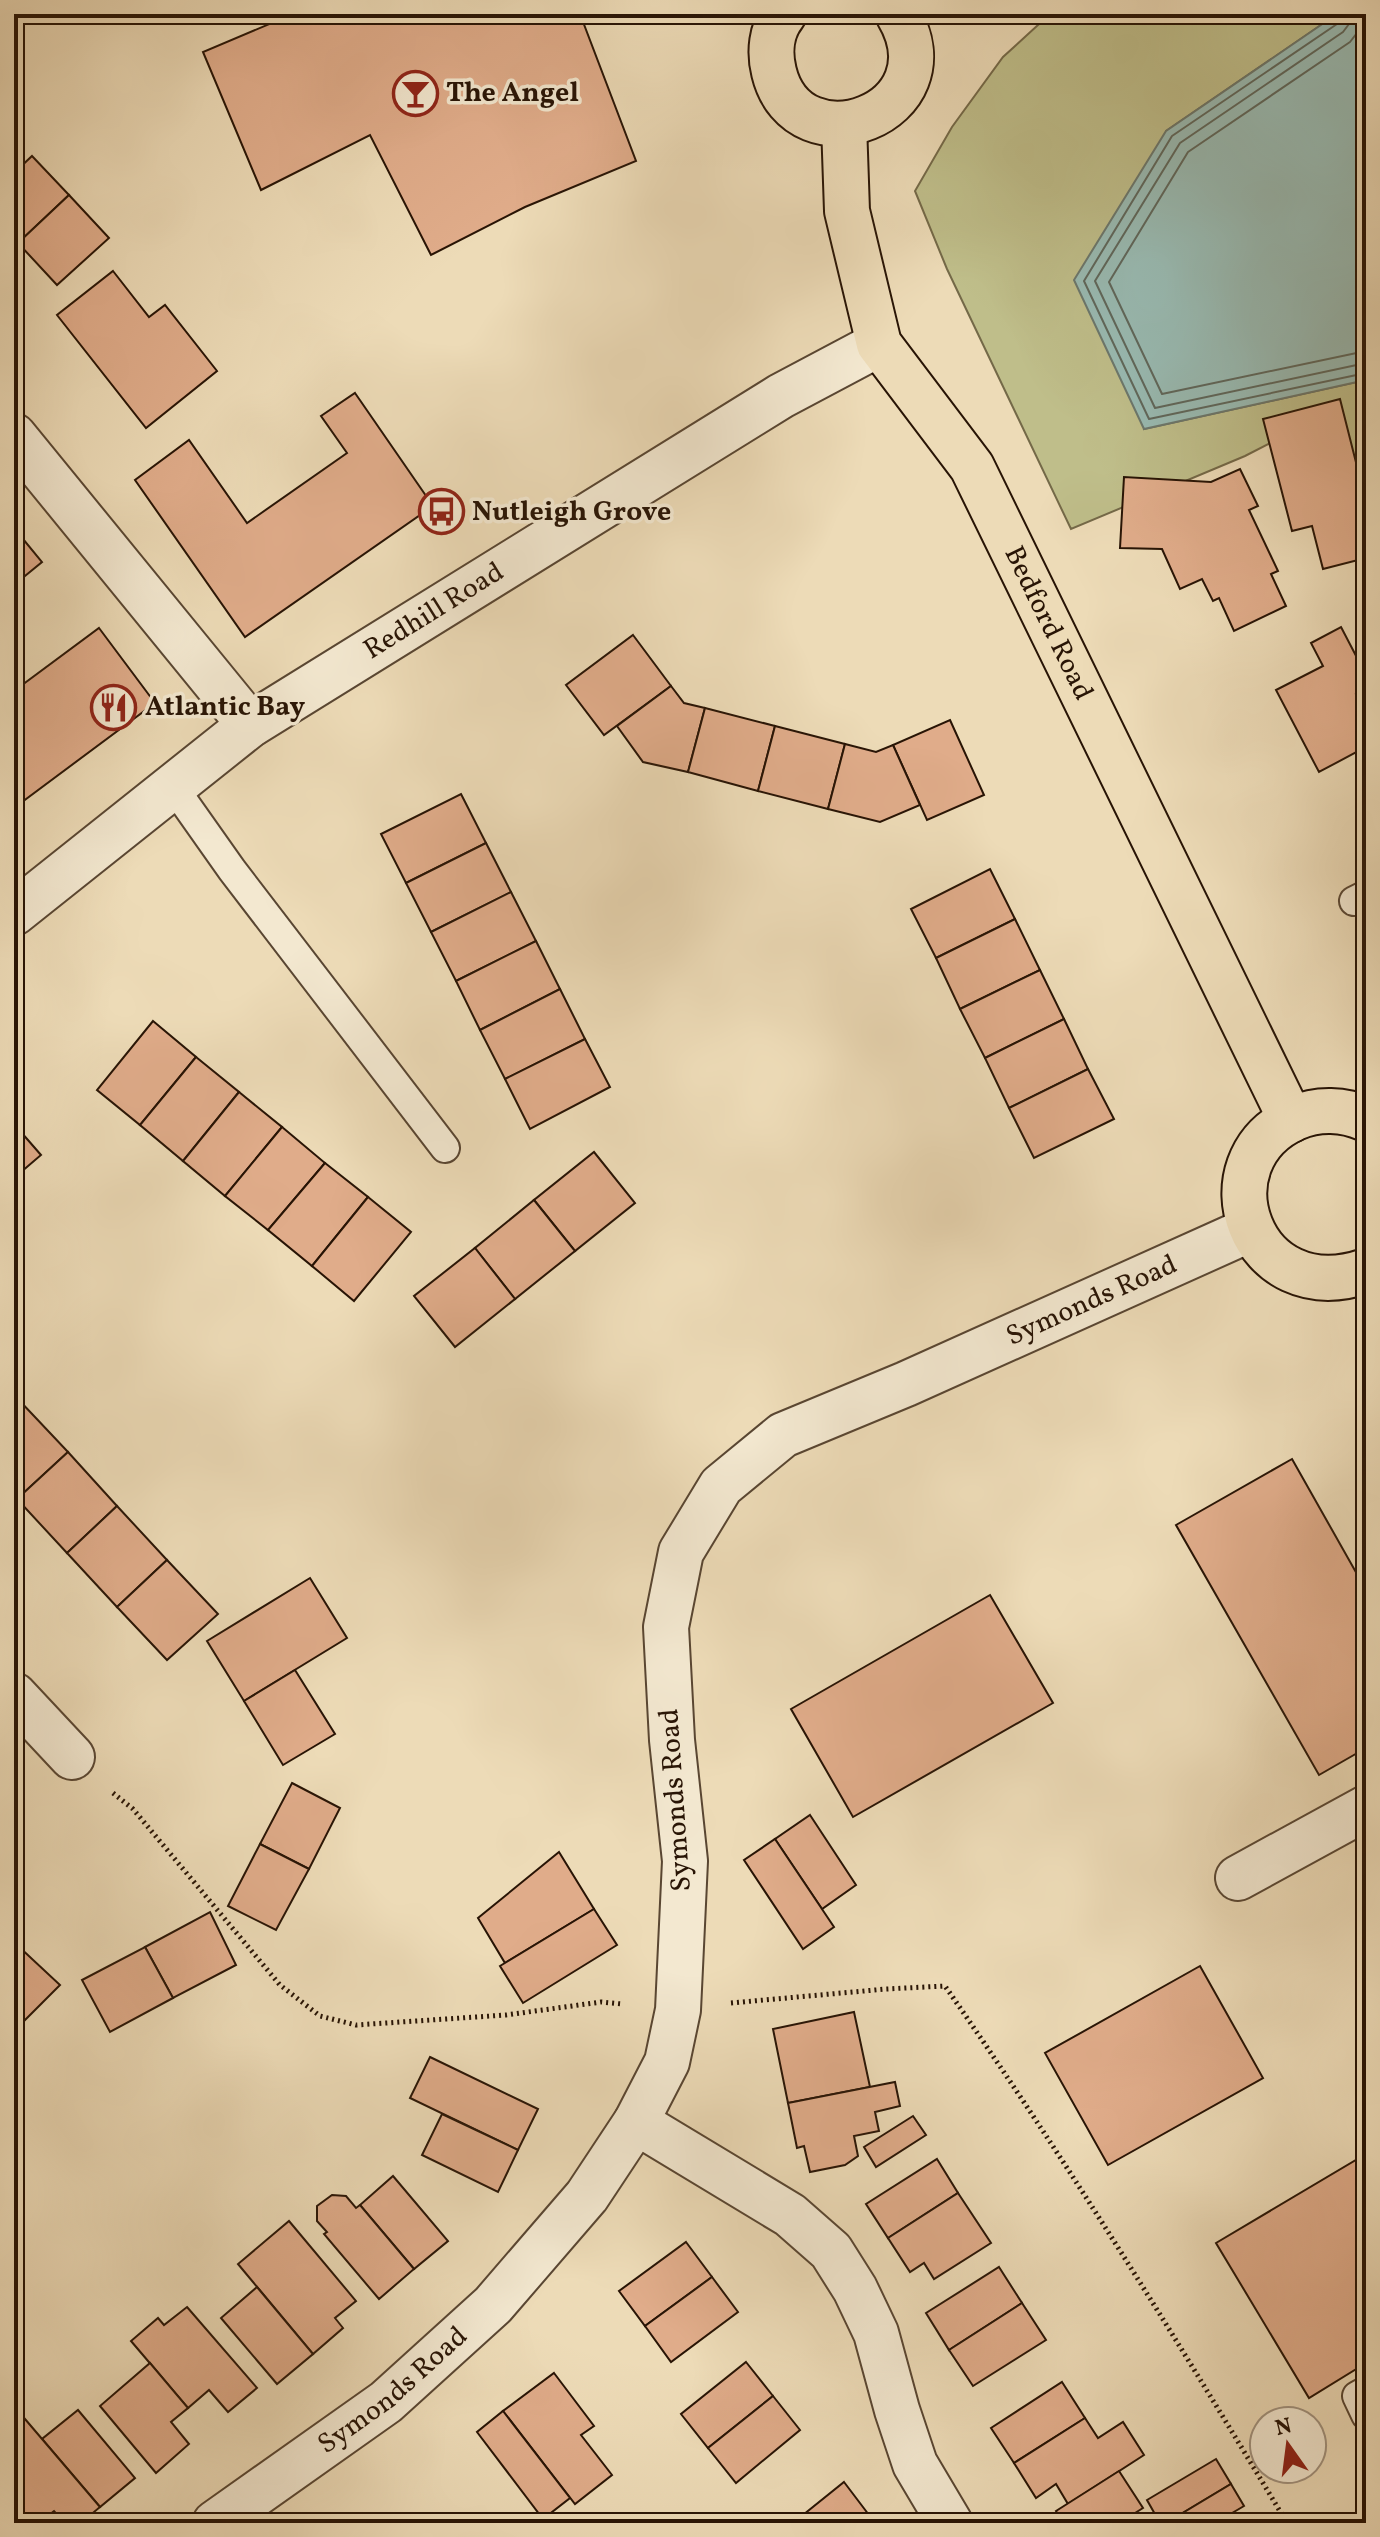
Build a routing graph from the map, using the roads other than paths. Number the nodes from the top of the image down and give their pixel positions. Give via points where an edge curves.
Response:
1 (784, 14) edge
2 (898, 14) edge
3 (844, 124) junction
4 (879, 344) junction
5 (14, 436) edge
6 (250, 725) junction
7 (172, 785) junction
8 (14, 913) edge
9 (1366, 1119) edge
10 (1291, 1120) junction
11 (445, 1148) dead end
12 (1251, 1229) junction
13 (1366, 1271) edge
14 (14, 1695) edge
15 (72, 1757) road end
16 (1366, 1808) edge
17 (1238, 1878) dead end
18 (636, 2122) junction
19 (1366, 2391) edge
20 (1366, 2415) edge
21 (215, 2523) edge
22 (950, 2523) edge

1 - 3 main road via 772,39 776,81 803,114
2 - 3 main road via 911,50 900,92 866,120
3 - 4 main road, Bedford Road via 847,211
4 - 6 street, Redhill Road via 781,396
4 - 10 main road, Bedford Road via 972,467
5 - 6 street
6 - 7 street, Redhill Road
7 - 8 street, Redhill Road
7 - 11 lane
9 - 10 main road via 1337,1111 1310,1112
10 - 12 main road via 1266,1137 1253,1157 1245,1181
12 - 13 main road via 1279,1264 1301,1275 1346,1278
12 - 18 street, Symonds Road via 783,1435 721,1486 681,1552 666,1627 685,1861 678,2010 667,2062
14 - 15 street
16 - 17 street
18 - 21 street, Symonds Road via 587,2196 493,2305 386,2402
18 - 22 street via 790,2215 831,2251 876,2333 915,2464
19 - 20 lane via 1357,2396

